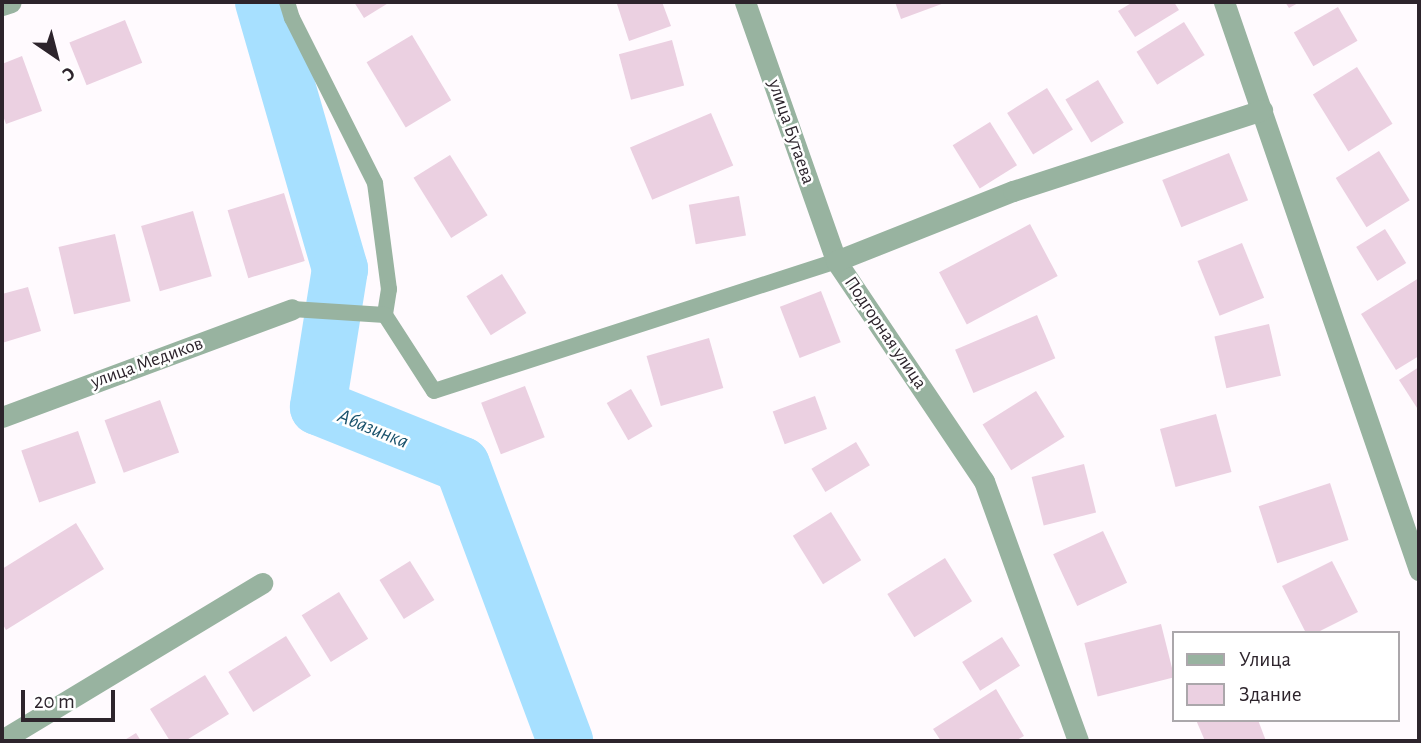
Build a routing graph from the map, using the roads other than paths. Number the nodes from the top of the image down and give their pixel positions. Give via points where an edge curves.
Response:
1 (11, 2) edge
2 (287, 2) edge
3 (746, 2) edge
4 (1224, 2) edge
5 (2, 5) edge
6 (1262, 110) junction
7 (836, 261) junction
8 (292, 309) joint
9 (384, 315) junction
10 (2, 417) edge
11 (1419, 570) edge
12 (261, 583) dead end
13 (2, 740) edge
14 (1078, 741) edge

1 - 5 street
2 - 9 lane via 375,183 389,289
3 - 7 street, улица Бутаева
4 - 6 street
6 - 7 street, Подгорная улица via 1013,191
6 - 11 street
7 - 9 lane via 434,391
7 - 14 street, Подгорная улица via 984,481
8 - 9 lane
8 - 10 street, улица Медиков
12 - 13 street

